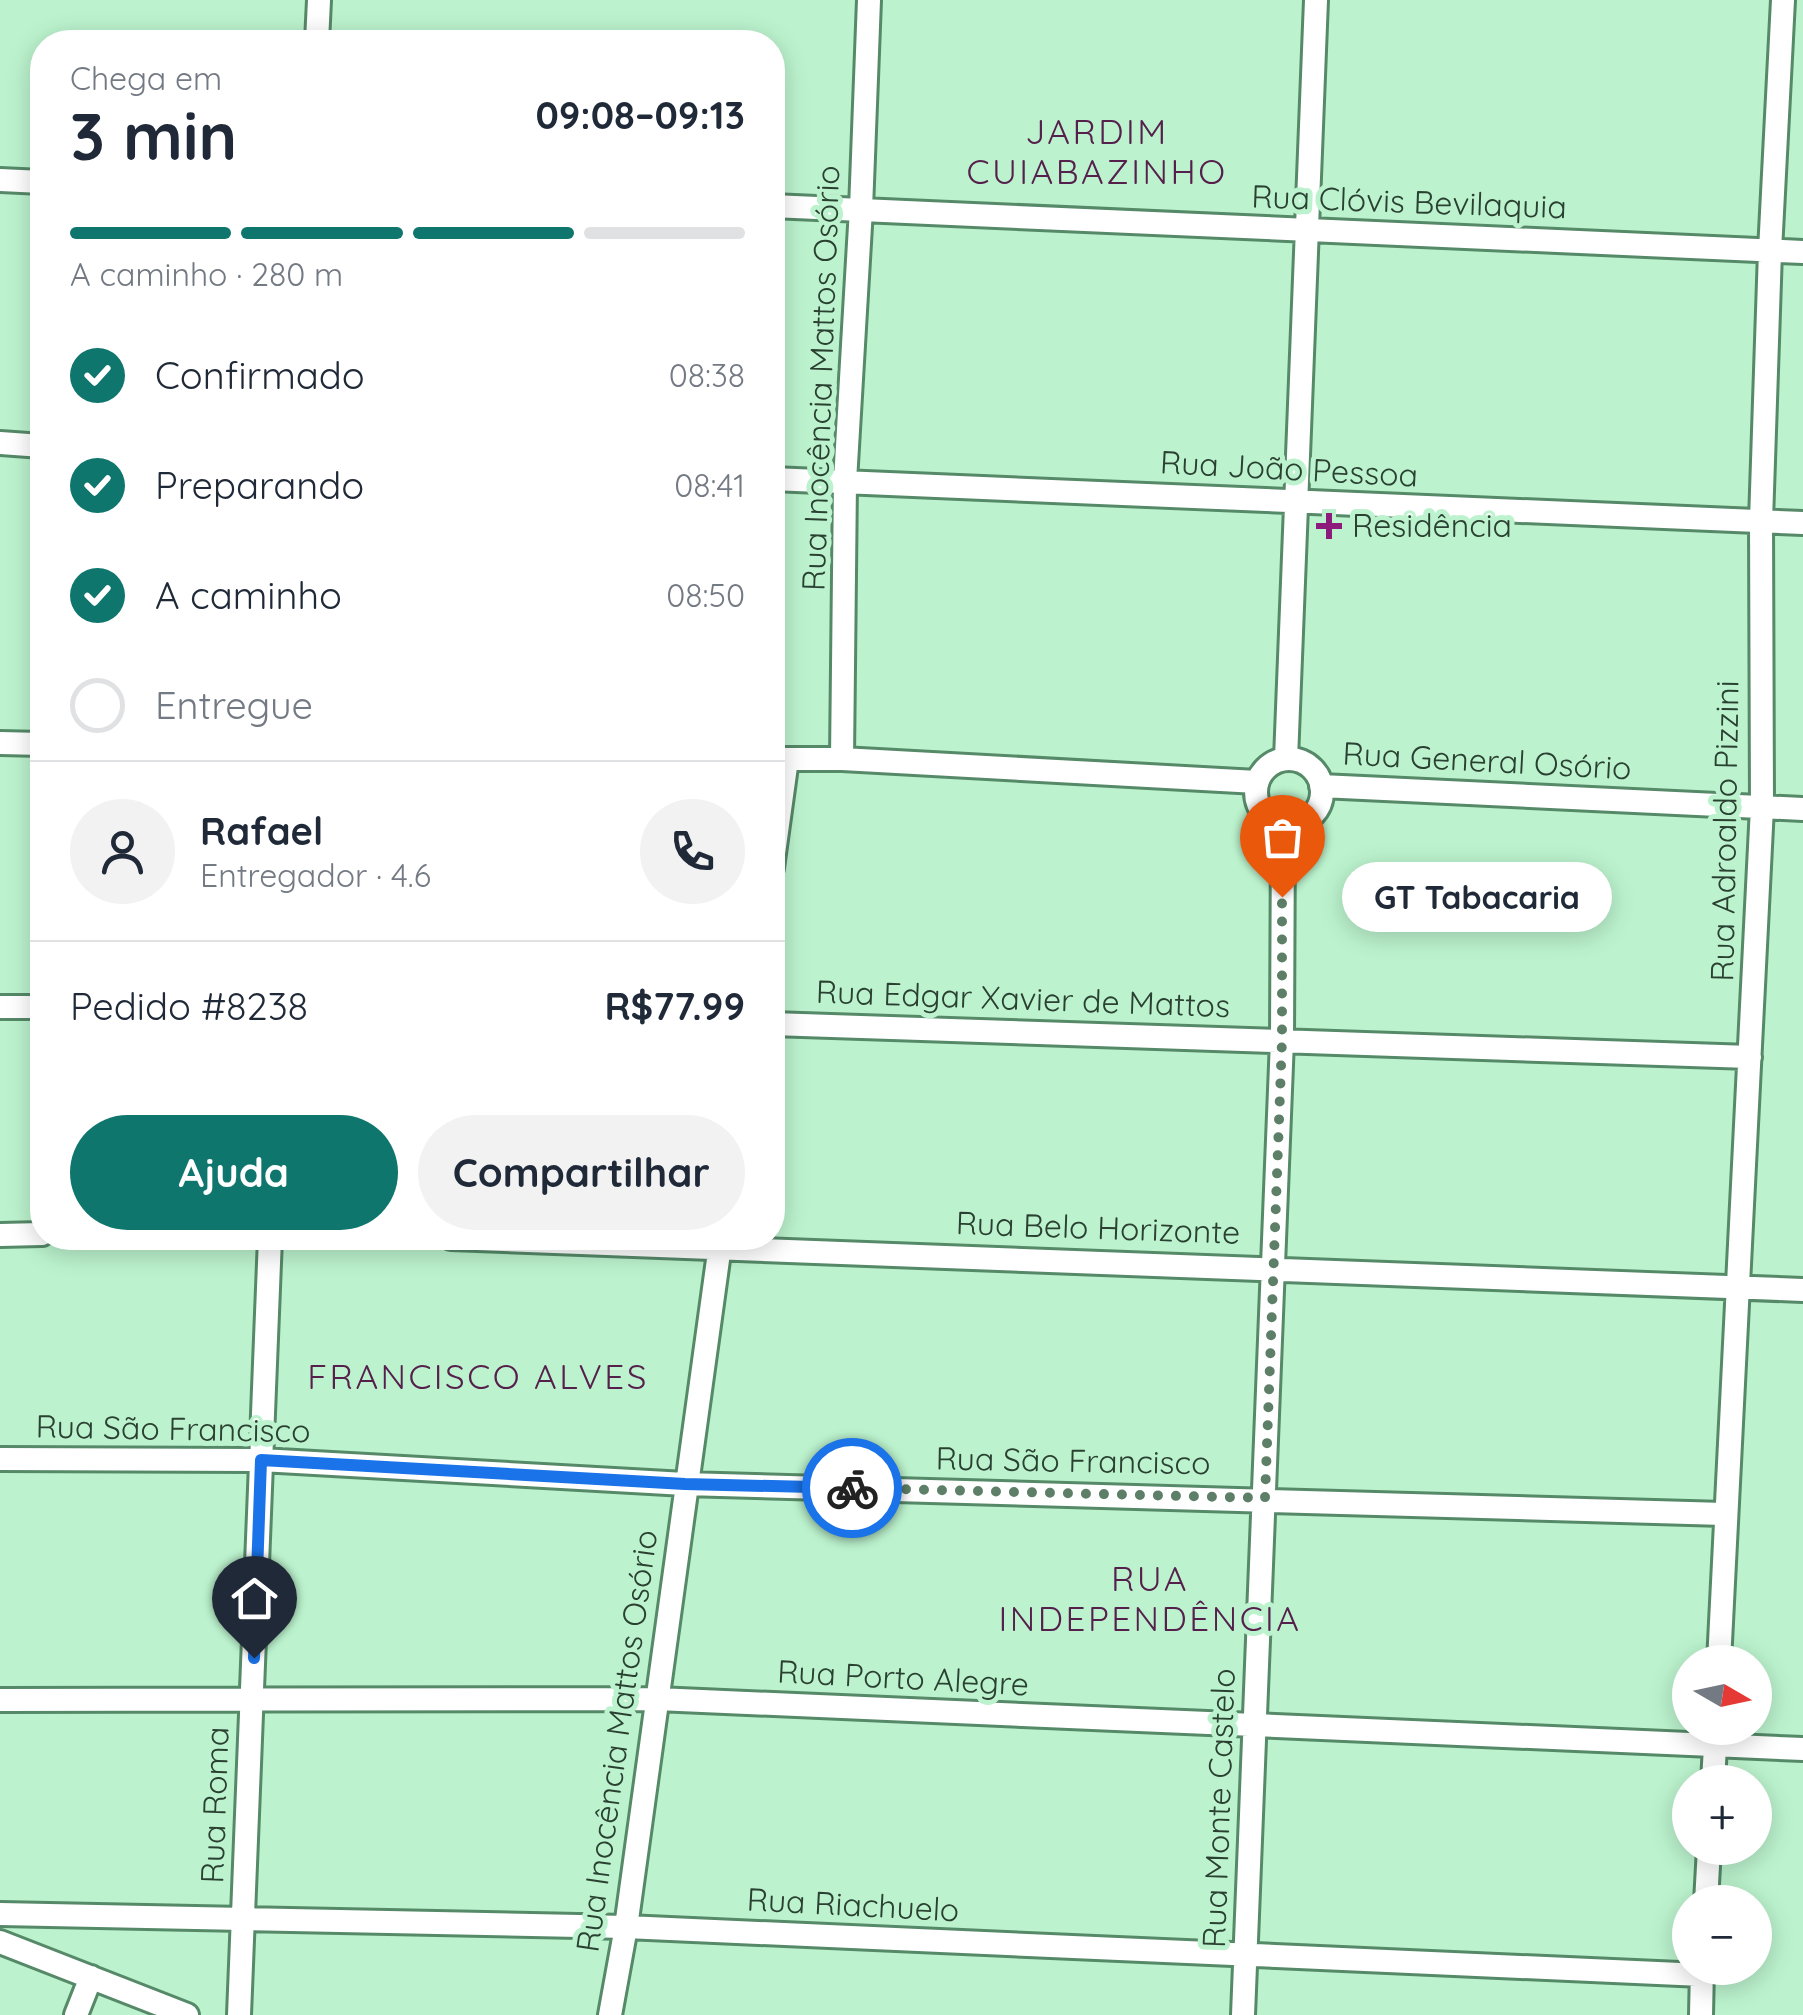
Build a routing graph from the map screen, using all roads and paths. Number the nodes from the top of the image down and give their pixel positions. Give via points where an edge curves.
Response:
1 (319, 0) edge
2 (869, 0) edge
3 (1316, 0) edge
4 (1784, 0) edge
5 (318, 30) edge
6 (0, 180) edge
7 (30, 181) edge
8 (785, 206) edge
9 (862, 209) junction
10 (1308, 232) junction
11 (1770, 251) junction
12 (1803, 252) edge
13 (0, 443) edge
14 (30, 445) edge
15 (785, 479) edge
16 (845, 481) junction
17 (1296, 503) junction
18 (1760, 521) junction
19 (1803, 523) edge
20 (0, 743) edge
21 (30, 744) edge
22 (785, 759) edge
23 (1286, 759) junction
24 (842, 760) junction
25 (1258, 782) junction
26 (1321, 786) junction
27 (1762, 807) junction
28 (1803, 808) edge
29 (1282, 825) junction
30 (0, 1007) edge
31 (30, 1007) edge
32 (785, 1024) edge
33 (1282, 1040) junction
34 (1750, 1057) junction
35 (0, 1234) edge
36 (30, 1234) edge
37 (785, 1245) edge
38 (270, 1250) edge
39 (720, 1250) edge
40 (1272, 1268) junction
41 (1739, 1287) junction
42 (1803, 1290) edge
43 (0, 1459) edge
44 (261, 1460) junction
45 (685, 1484) junction
46 (1265, 1498) junction
47 (1724, 1514) junction
48 (1720, 1645) edge
49 (252, 1698) junction
50 (657, 1699) junction
51 (0, 1700) edge
52 (1254, 1728) junction
53 (1672, 1736) edge
54 (1772, 1745) edge
55 (1803, 1749) edge
56 (0, 1914) edge
57 (243, 1919) junction
58 (626, 1926) junction
59 (0, 1942) edge
60 (1246, 1955) junction
61 (1672, 1970) edge
62 (91, 1978) junction
63 (1702, 1985) edge
64 (76, 2015) edge
65 (187, 2015) edge
66 (239, 2015) edge
67 (610, 2015) edge
68 (1243, 2015) edge
69 (1701, 2015) edge

1 - 5 street
2 - 9 street, Rua Inocência Mattos Osório
3 - 10 street
4 - 11 street, Rua Adroaldo Pizzini
6 - 7 street
8 - 9 street, Rua Clóvis Bevilaquia
9 - 10 street, Rua Clóvis Bevilaquia
9 - 16 street, Rua Inocência Mattos Osório
10 - 11 street, Rua Clóvis Bevilaquia
10 - 17 street
11 - 12 street, Rua Clóvis Bevilaquia
11 - 18 street, Rua Adroaldo Pizzini
13 - 14 street
15 - 16 street, Rua João Pessoa
16 - 17 street, Rua João Pessoa
16 - 24 street, Rua Inocência Mattos Osório
17 - 18 street, Rua João Pessoa
17 - 23 street
18 - 19 street, Rua João Pessoa
18 - 27 street, Rua Adroaldo Pizzini
20 - 21 street
22 - 24 street
23 - 25 street via 1266,768
23 - 26 street, Rua General Osório via 1308,764
24 - 25 street
25 - 29 street via 1259,808
26 - 27 street, Rua General Osório
26 - 29 street via 1314,814 1295,826
27 - 28 street, Rua General Osório
27 - 34 street, Rua Adroaldo Pizzini
29 - 33 street, Rua Monte Castelo
30 - 31 street
32 - 33 street, Rua Edgar Xavier de Mattos
33 - 34 street, Rua Edgar Xavier de Mattos
33 - 40 street, Rua Monte Castelo
34 - 41 street, Rua Adroaldo Pizzini
35 - 36 street
37 - 40 street, Rua Belo Horizonte
38 - 44 street, Rua Roma
39 - 45 street, Rua Inocência Mattos Osório
40 - 41 street, Rua Belo Horizonte
40 - 46 street, Rua Monte Castelo
41 - 42 street, Rua Belo Horizonte
41 - 47 street, Rua Adroaldo Pizzini
43 - 44 street, Rua São Francisco
44 - 45 street, Rua São Francisco
44 - 49 street, Rua Roma
45 - 46 street, Rua São Francisco
45 - 50 street, Rua Inocência Mattos Osório
46 - 47 street, Rua São Francisco
46 - 52 street, Rua Monte Castelo
47 - 48 street, Rua Adroaldo Pizzini
49 - 50 street, Rua Porto Alegre
49 - 51 street, Rua Porto Alegre
49 - 57 street, Rua Roma
50 - 52 street, Rua Porto Alegre
50 - 58 street, Rua Inocência Mattos Osório
52 - 53 street, Rua Porto Alegre
52 - 60 street, Rua Monte Castelo
54 - 55 street, Rua Porto Alegre
56 - 57 street, Rua Riachuelo
57 - 58 street, Rua Riachuelo
57 - 66 street, Rua Roma
58 - 60 street, Rua Riachuelo
58 - 67 street, Rua Inocência Mattos Osório
59 - 62 street
60 - 61 street, Rua Riachuelo
60 - 68 street, Rua Monte Castelo
62 - 64 street
62 - 65 street
63 - 69 street

